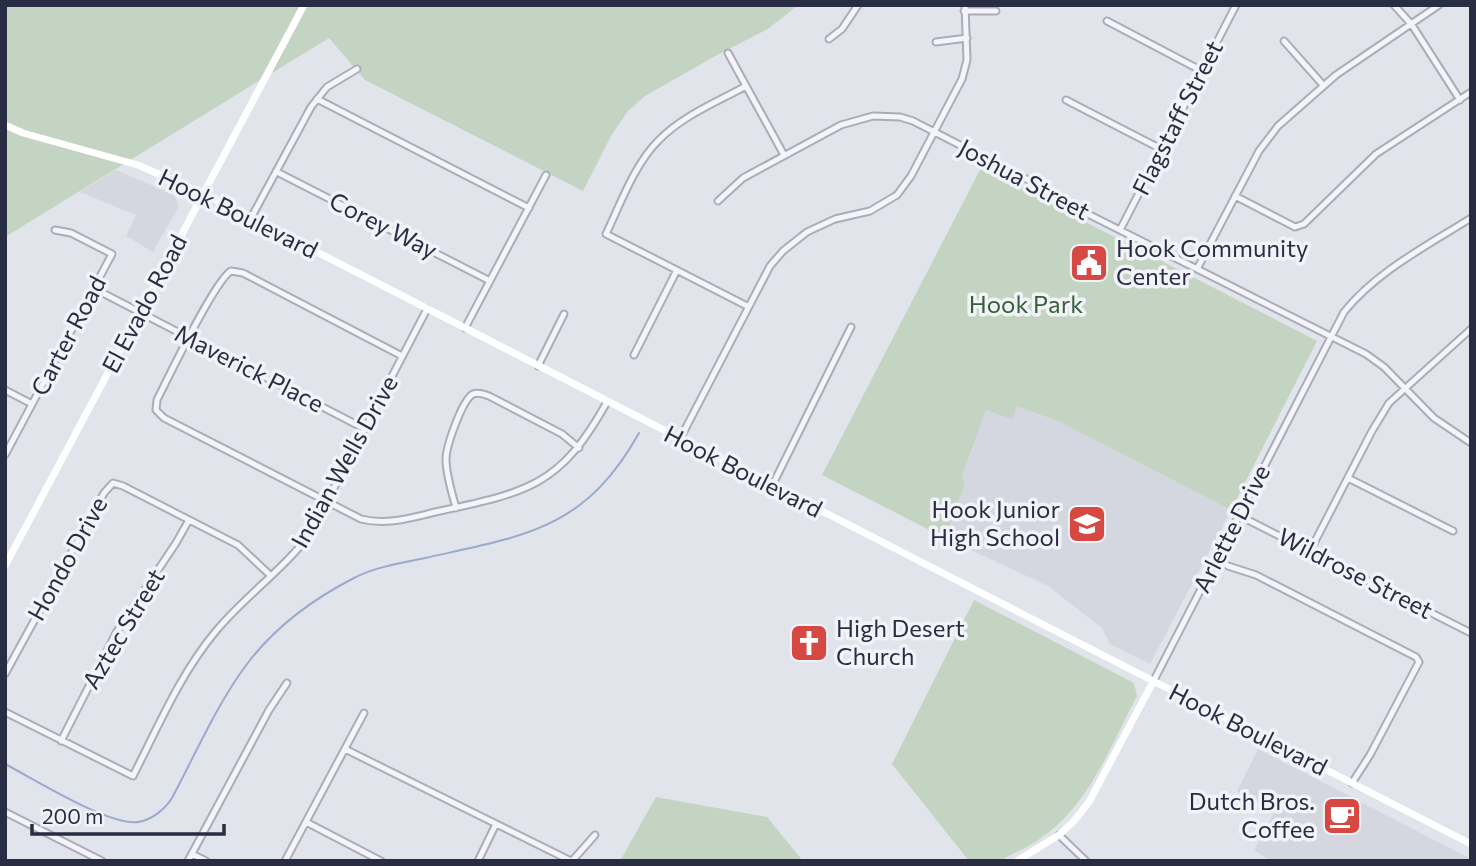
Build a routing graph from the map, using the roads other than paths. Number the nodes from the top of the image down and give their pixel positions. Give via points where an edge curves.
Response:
1 (304, 5) edge
2 (858, 5) edge
3 (1236, 5) edge
4 (1394, 5) edge
5 (1439, 5) edge
6 (964, 8) edge
7 (996, 11) dead end
8 (1107, 21) dead end
9 (1412, 25) junction
10 (967, 38) junction
11 (829, 39) dead end
12 (1284, 41) dead end
13 (936, 42) dead end
14 (728, 53) dead end
15 (357, 69) dead end
16 (1202, 71) junction
17 (1323, 85) junction
18 (746, 86) junction
19 (1471, 92) edge
20 (317, 99) junction
21 (1066, 100) dead end
22 (1460, 100) junction
23 (5, 125) edge
24 (934, 132) junction
25 (1161, 149) junction
26 (783, 155) junction
27 (277, 172) junction
28 (546, 175) dead end
29 (204, 194) junction
30 (1235, 196) junction
31 (718, 201) dead end
32 (529, 208) junction
33 (251, 218) junction
34 (1471, 218) edge
35 (55, 230) dead end
36 (1120, 230) junction
37 (1197, 269) junction
38 (677, 270) junction
39 (490, 281) junction
40 (95, 289) junction
41 (747, 306) junction
42 (427, 309) junction
43 (140, 312) junction
44 (564, 314) dead end
45 (851, 327) dead end
46 (465, 328) junction
47 (1470, 332) edge
48 (189, 338) junction
49 (1329, 338) junction
50 (634, 355) dead end
51 (402, 356) junction
52 (538, 366) junction
53 (1405, 388) junction
54 (5, 390) edge
55 (607, 402) junction
56 (32, 404) junction
57 (365, 429) junction
58 (680, 439) junction
59 (1471, 443) edge
60 (579, 448) junction
61 (5, 455) edge
62 (1348, 478) junction
63 (772, 486) junction
64 (327, 502) junction
65 (456, 508) junction
66 (1238, 515) junction
67 (189, 520) junction
68 (1453, 531) dead end
69 (1310, 551) junction
70 (1217, 559) junction
71 (5, 566) edge
72 (270, 575) junction
73 (1471, 633) edge
74 (5, 674) edge
75 (1153, 681) junction
76 (287, 683) dead end
77 (5, 712) edge
78 (364, 713) dead end
79 (61, 741) junction
80 (345, 749) junction
81 (1352, 783) junction
82 (5, 812) edge
83 (306, 822) junction
84 (496, 824) junction
85 (595, 835) dead end
86 (1059, 835) junction
87 (1471, 844) edge
88 (192, 853) junction
89 (102, 861) edge
90 (188, 861) edge
91 (205, 861) edge
92 (285, 861) edge
93 (381, 861) edge
94 (478, 861) edge
95 (572, 861) edge
96 (1017, 861) edge
97 (1086, 861) edge

1 - 29 main road, El Evado Road
2 - 11 street
3 - 16 street, Flagstaff Street
4 - 9 street
5 - 9 street
6 - 7 street
6 - 10 street
8 - 16 street
9 - 17 street
9 - 22 street
10 - 13 street
10 - 24 street via 962,79
12 - 17 street
14 - 18 street
15 - 20 street via 327,87
16 - 25 street, Flagstaff Street
17 - 30 street via 1267,139
18 - 26 street
18 - 38 street via 659,139 606,234
19 - 22 street
20 - 27 street
20 - 32 street
21 - 25 street
22 - 30 street via 1376,154 1304,224 1295,227
23 - 29 main road, Hook Boulevard via 138,165
24 - 26 street, Joshua Street via 900,117 873,116 841,125
24 - 36 street, Joshua Street
24 - 41 street via 897,195 870,211 835,219 796,239 770,267
25 - 36 street, Flagstaff Street
26 - 31 street, Joshua Street via 743,178
27 - 33 street
27 - 39 street, Corey Way
28 - 32 street
29 - 33 main road, Hook Boulevard
29 - 43 main road, El Evado Road
30 - 37 street
32 - 39 street
33 - 42 main road, Hook Boulevard
34 - 49 street, Arlette Drive via 1366,288
35 - 40 street, Carter Road via 112,254
36 - 37 street, Joshua Street
37 - 49 street, Joshua Street
38 - 41 street
38 - 50 street
39 - 46 street
40 - 43 street, Maverick Place
40 - 56 street, Carter Road
41 - 58 street
42 - 46 main road, Hook Boulevard
42 - 51 street, Indian Wells Drive
43 - 48 street, Maverick Place
43 - 71 main road, El Evado Road
44 - 52 street
45 - 63 street
46 - 52 main road, Hook Boulevard
47 - 53 street
48 - 51 street via 231,271 243,273
48 - 57 street, Maverick Place
48 - 64 street via 156,410
49 - 53 street, Joshua Street via 1366,354
49 - 66 street, Arlette Drive
51 - 57 street, Indian Wells Drive
52 - 55 main road, Hook Boulevard
53 - 59 street, Joshua Street via 1434,418
53 - 62 street via 1377,420
54 - 56 street
55 - 58 main road, Hook Boulevard
55 - 60 street
56 - 61 street, Carter Road
57 - 64 street, Indian Wells Drive
58 - 63 main road, Hook Boulevard
60 - 65 street via 532,485
60 - 65 street via 501,402 474,394 447,447
62 - 68 street
62 - 69 street
63 - 75 main road, Hook Boulevard
64 - 65 street via 374,523
64 - 72 street, Indian Wells Drive via 293,556
66 - 69 street, Wildrose Street
66 - 70 street, Arlette Drive
67 - 72 street via 238,545
67 - 74 street, Hondo Drive via 113,483
67 - 79 street, Aztec Street via 116,633
69 - 73 street, Wildrose Street
70 - 75 street, Arlette Drive
70 - 81 street via 1416,657 1419,662
72 - 79 street, Indian Wells Drive via 242,600 192,662 133,776
75 - 81 main road, Hook Boulevard
75 - 86 main road, Arlette Drive via 1089,802
76 - 88 street
77 - 79 street
78 - 80 street
80 - 83 street
80 - 84 street
81 - 87 main road, Hook Boulevard
82 - 89 street
83 - 92 street
83 - 93 street
84 - 94 street
84 - 95 street
85 - 95 street
86 - 96 main road, Arlette Drive
86 - 97 street
88 - 90 street
88 - 91 street

